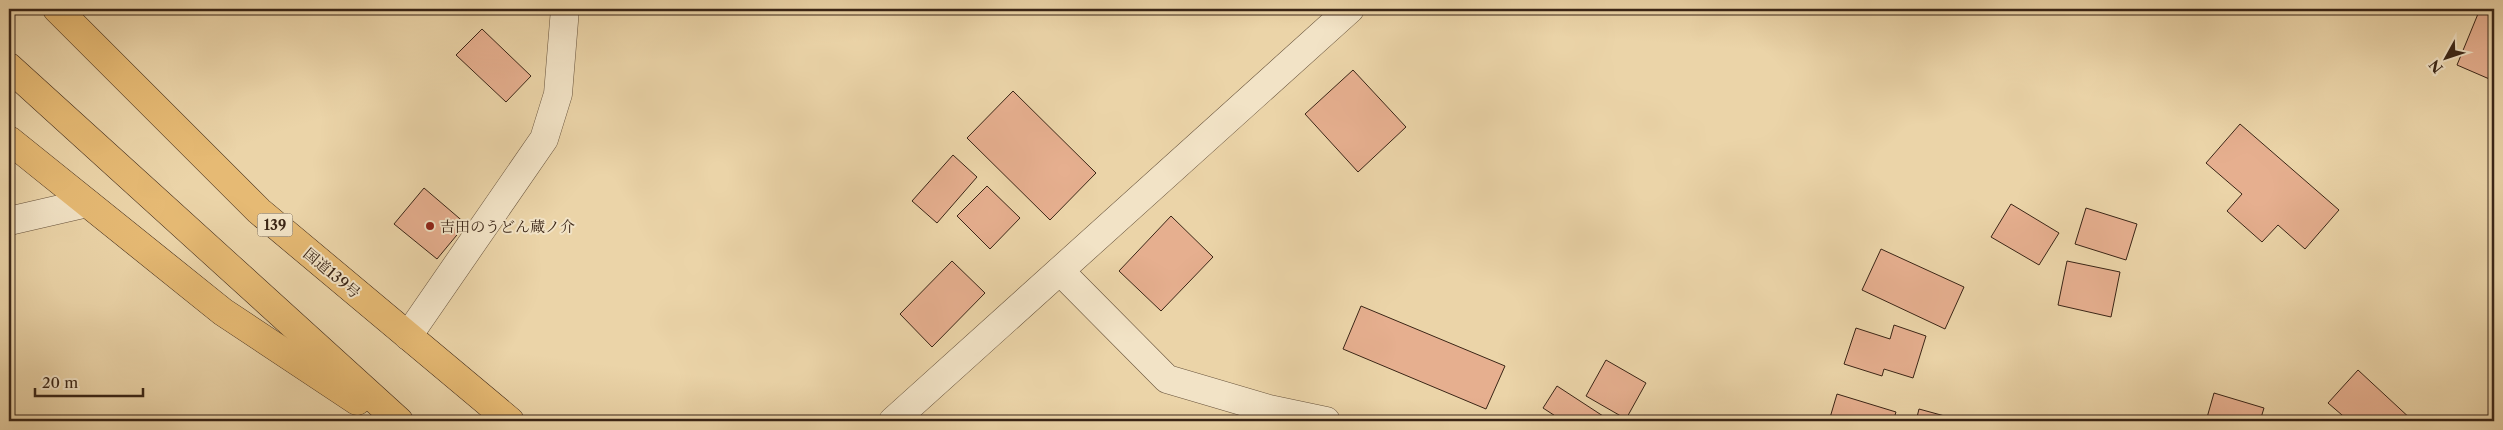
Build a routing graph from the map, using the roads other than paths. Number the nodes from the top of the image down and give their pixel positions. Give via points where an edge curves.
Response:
1 (57, 9) edge
2 (565, 9) edge
3 (1350, 9) edge
4 (9, 67) edge
5 (9, 140) edge
6 (87, 203) junction
7 (9, 221) edge
8 (1060, 271) junction
9 (408, 336) junction
10 (388, 421) edge
11 (399, 421) edge
12 (510, 421) edge
13 (893, 421) edge
14 (1326, 421) edge

1 - 9 highway, 国道139号 / 139 via 259,211
2 - 9 street via 558,94 544,139
3 - 8 street
4 - 11 highway
5 - 6 highway
6 - 7 street
6 - 10 highway via 223,312
8 - 13 street
8 - 14 street via 1166,379 1269,409
9 - 12 highway, 国道139号 / 139

